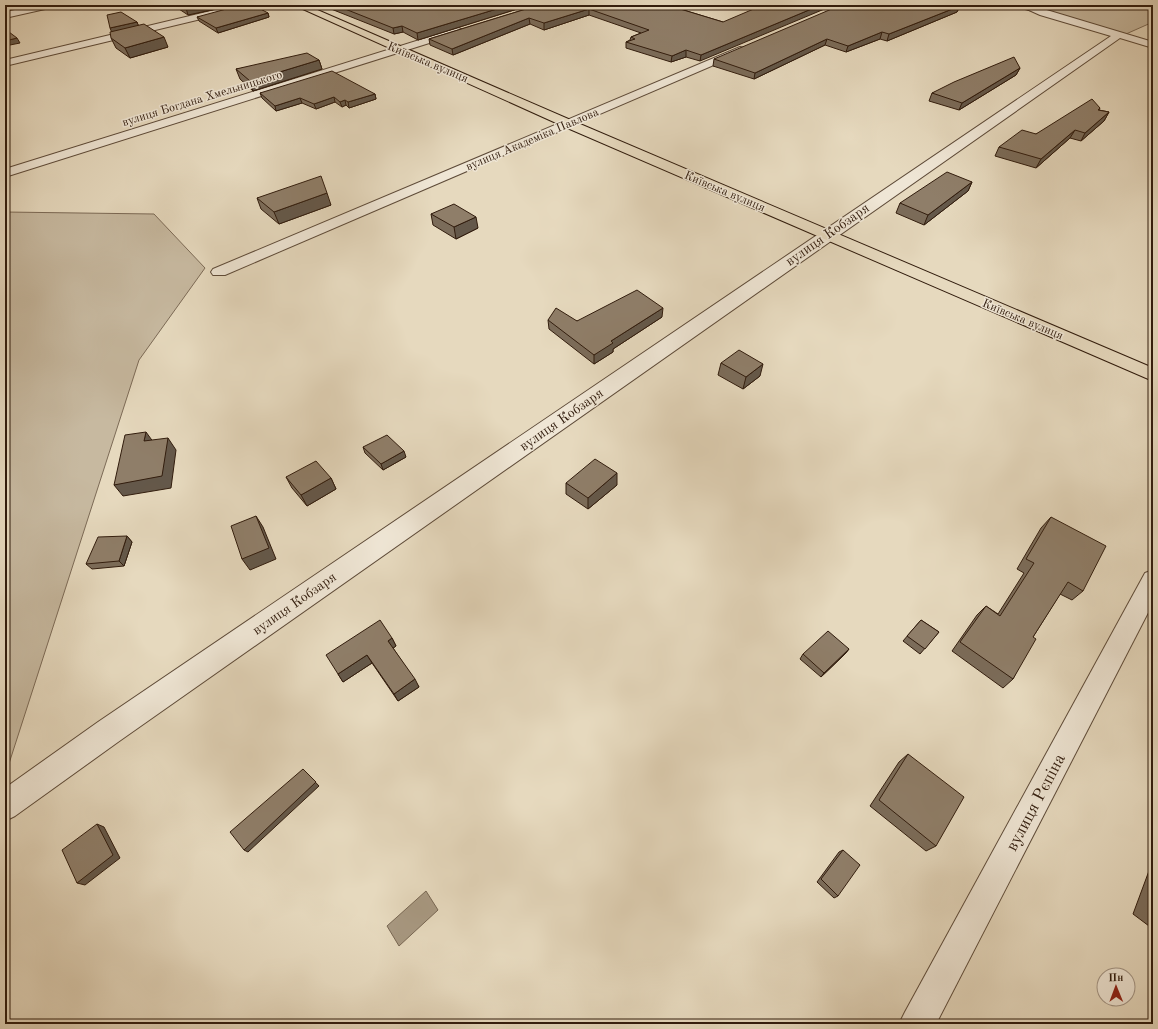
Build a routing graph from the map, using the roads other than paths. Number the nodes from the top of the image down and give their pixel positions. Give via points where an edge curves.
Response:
1 (51, 5) edge
2 (247, 5) edge
3 (298, 5) edge
4 (1022, 5) edge
5 (5, 15) edge
6 (468, 28) edge
7 (1118, 35) junction
8 (1153, 45) edge
9 (751, 46) edge
10 (399, 50) junction
11 (5, 62) edge
12 (569, 124) junction
13 (5, 173) edge
14 (827, 234) junction
15 (219, 272) dead end
16 (1153, 375) edge
17 (1153, 580) edge
18 (5, 806) edge
19 (917, 1024) edge

1 - 5 street
2 - 11 street
3 - 10 highway, Київська вулиця
4 - 7 street
6 - 10 street, вулиця Богдана Хмельницького
7 - 8 street
7 - 14 street, вулиця Кобзаря
9 - 12 street, вулиця Академіка Павлова
10 - 12 highway, Київська вулиця
10 - 13 street, вулиця Богдана Хмельницького
12 - 14 highway, Київська вулиця
12 - 15 street, вулиця Академіка Павлова
14 - 16 highway, Київська вулиця
14 - 18 street, вулиця Кобзаря
17 - 19 street, вулиця Рєпіна

